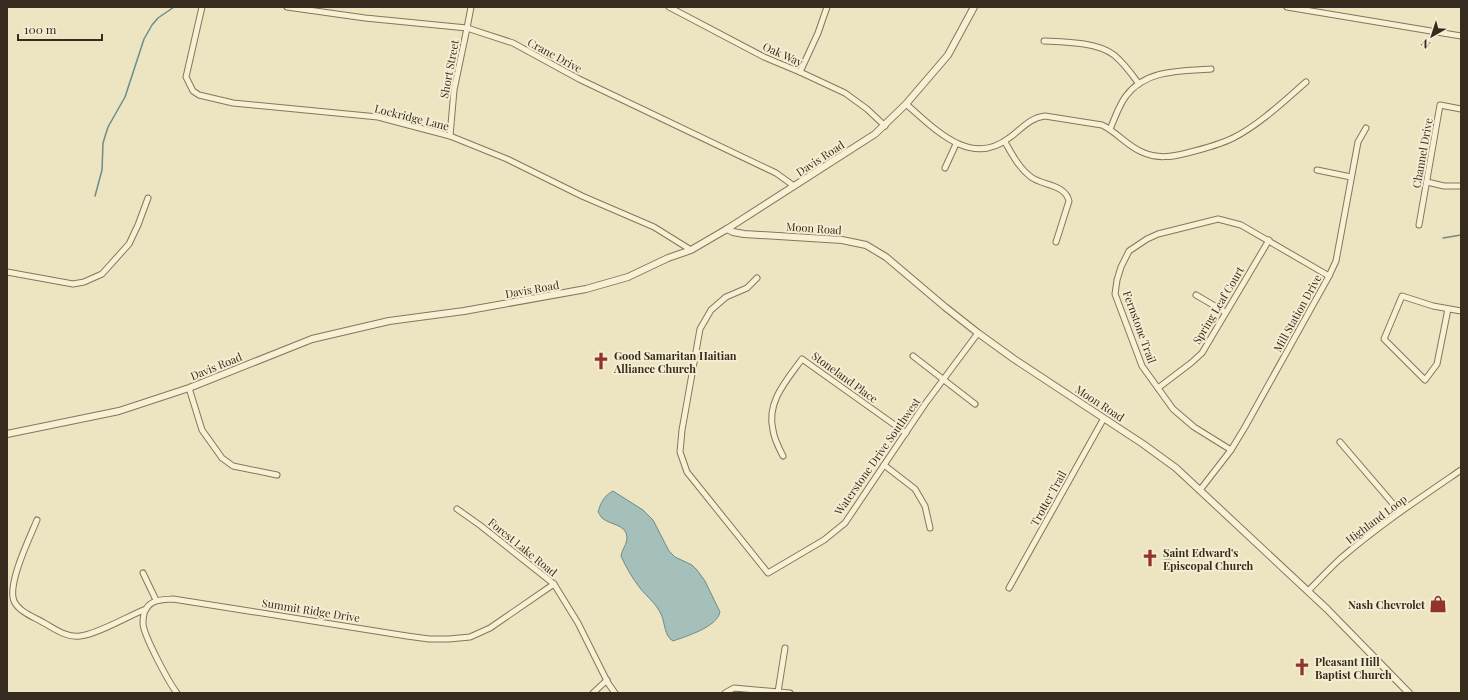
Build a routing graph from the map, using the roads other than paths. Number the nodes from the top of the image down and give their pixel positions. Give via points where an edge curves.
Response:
1 (202, 7) edge
2 (287, 7) edge
3 (471, 7) edge
4 (669, 7) edge
5 (827, 7) edge
6 (974, 7) edge
7 (1287, 7) edge
8 (468, 28) junction
9 (1461, 36) edge
10 (1044, 41) dead end
11 (1211, 69) dead end
12 (800, 72) junction
13 (1306, 82) dead end
14 (1139, 84) junction
15 (906, 104) junction
16 (1461, 108) edge
17 (885, 126) junction
18 (1366, 128) dead end
19 (1110, 129) junction
20 (450, 136) junction
21 (1005, 142) junction
22 (956, 144) junction
23 (945, 168) dead end
24 (1317, 170) dead end
25 (1351, 177) junction
26 (1427, 182) junction
27 (794, 186) junction
28 (1461, 186) edge
29 (148, 198) dead end
30 (1419, 225) dead end
31 (727, 229) junction
32 (1269, 240) junction
33 (1056, 242) dead end
34 (691, 250) junction
35 (7, 272) edge
36 (1330, 276) junction
37 (757, 278) dead end
38 (1196, 295) dead end
39 (1448, 309) junction
40 (1461, 311) edge
41 (1225, 312) junction
42 (978, 333) junction
43 (913, 356) dead end
44 (944, 379) junction
45 (189, 388) junction
46 (1158, 388) junction
47 (975, 404) dead end
48 (1104, 418) junction
49 (906, 433) junction
50 (7, 434) edge
51 (1340, 442) dead end
52 (1231, 450) junction
53 (783, 456) dead end
54 (884, 465) junction
55 (1461, 470) edge
56 (277, 475) dead end
57 (1200, 490) junction
58 (457, 509) dead end
59 (1400, 512) junction
60 (37, 520) dead end
61 (930, 528) dead end
62 (143, 573) dead end
63 (554, 584) junction
64 (1008, 588) dead end
65 (1308, 591) junction
66 (156, 600) junction
67 (146, 609) junction
68 (785, 648) dead end
69 (607, 680) junction
70 (778, 692) edge
71 (177, 693) edge
72 (593, 693) edge
73 (615, 693) edge
74 (725, 693) edge
75 (790, 693) edge
76 (1409, 693) edge

1 - 20 street, Lockridge Lane via 186,77 193,91 199,95 233,103 378,118
2 - 8 street, Crane Drive via 364,18
3 - 8 street, Short Street
4 - 12 street, Oak Way via 764,57
5 - 12 street via 818,34
6 - 15 street, Davis Road via 948,55
7 - 9 street
8 - 20 street, Short Street via 454,90
8 - 27 street, Crane Drive via 513,43 578,78 776,173
10 - 14 street via 1104,49 1121,61
11 - 14 street via 1173,71 1149,77
12 - 17 street, Oak Way via 844,93
13 - 19 street via 1260,120 1234,137 1201,150 1161,157 1142,152
14 - 19 street via 1127,95
15 - 17 street, Davis Road
15 - 22 street
16 - 26 street, Channel Drive via 1440,105
17 - 27 street, Davis Road
18 - 25 street, Mill Station Drive via 1358,142
19 - 21 street via 1102,125 1052,116 1038,117 1026,123
20 - 34 street, Lockridge Lane via 507,159 654,228
21 - 22 street via 976,149
21 - 33 street via 1029,176 1061,189 1068,195 1069,201
22 - 23 street
24 - 25 street
25 - 36 street, Mill Station Drive via 1336,261
26 - 28 street
26 - 30 street, Channel Drive
27 - 31 street, Davis Road
29 - 35 street via 129,244 102,274 73,284
31 - 34 street, Davis Road
31 - 42 street, Moon Road via 744,234 842,240 866,245 886,256
32 - 36 street, Fernstone Trail
32 - 41 street, Spring Leaf Court
32 - 46 street, Fernstone Trail via 1241,225 1218,219 1158,234 1129,251 1119,273 1115,294 1142,366
34 - 45 street, Davis Road via 628,277 586,289 464,311 388,321 312,339
36 - 52 street, Mill Station Drive
37 - 54 street, Waterstone Drive Southwest via 748,288 726,297 711,310 700,330 682,430 680,452 687,472 768,573 824,540 845,523
38 - 41 street
39 - 39 street via 1402,296 1384,339 1425,380 1437,364
39 - 40 street
41 - 46 street, Spring Leaf Court via 1202,353
42 - 44 street, Waterstone Drive Southwest
42 - 48 street, Moon Road
43 - 44 street
44 - 47 street
44 - 49 street, Waterstone Drive Southwest
45 - 50 street, Davis Road via 119,411
45 - 56 street via 202,430 222,458 233,466
46 - 52 street, Fernstone Trail via 1173,409 1194,427
48 - 57 street, Moon Road via 1176,468
48 - 64 street, Trotter Trail
49 - 53 street, Stoneland Place via 802,359 779,392 772,410 772,430
49 - 54 street, Waterstone Drive Southwest
51 - 59 street
52 - 57 street, Mill Station Drive
54 - 61 street via 915,490 925,506
55 - 59 street, Highland Loop
57 - 65 street, Moon Road
58 - 63 street, Forest Lake Road
59 - 65 street, Highland Loop via 1340,559
60 - 67 street via 22,554 14,582 14,601 19,608 71,636 92,633
62 - 66 street
63 - 66 street, Summit Ridge Drive via 490,628 470,637 449,639 407,636 173,599
63 - 69 street, Forest Lake Road via 578,622
65 - 76 street, Moon Road
66 - 67 street
67 - 71 street via 143,624 145,632 171,686
68 - 70 street
69 - 72 street
69 - 73 street, Forest Lake Road
70 - 74 street via 734,688
70 - 75 street

